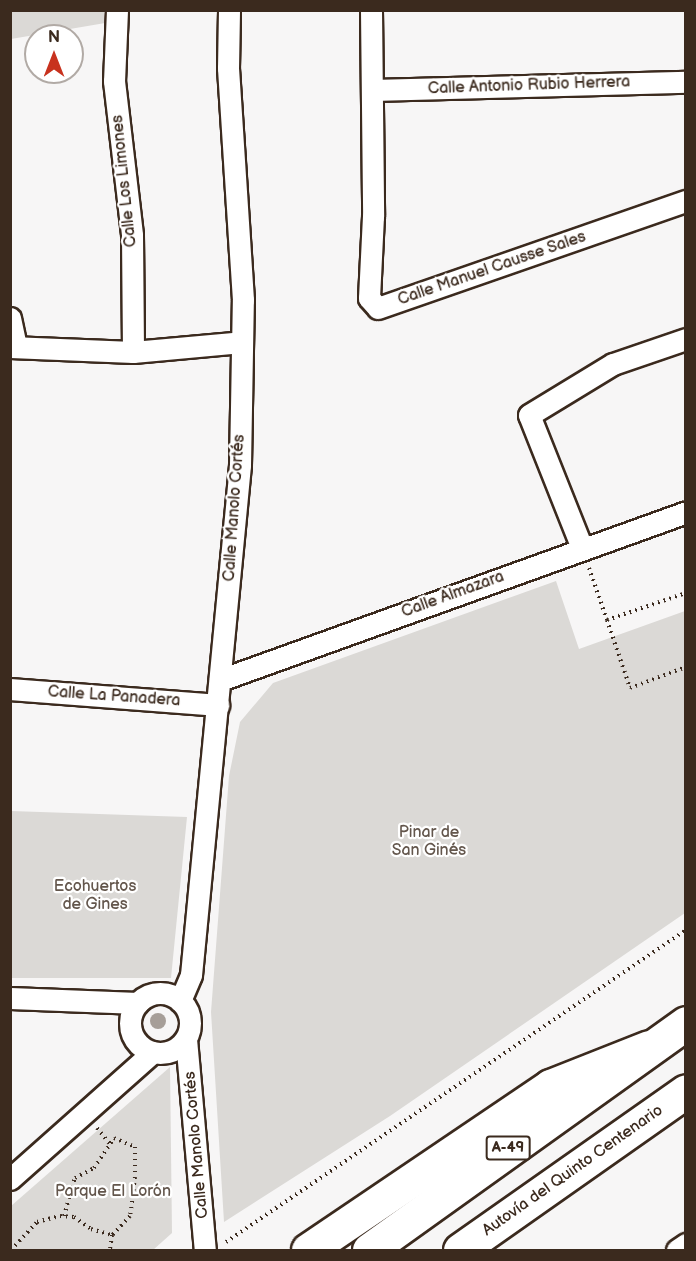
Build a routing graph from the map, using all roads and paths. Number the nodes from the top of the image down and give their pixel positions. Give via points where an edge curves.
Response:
1 (117, 10) edge
2 (229, 10) edge
3 (371, 10) edge
4 (686, 82) edge
5 (373, 90) junction
6 (686, 201) edge
7 (10, 318) edge
8 (686, 339) edge
9 (242, 342) junction
10 (13, 347) edge
11 (133, 352) junction
12 (686, 512) edge
13 (582, 548) junction
14 (686, 593) edge
15 (607, 620) junction
16 (686, 668) edge
17 (220, 680) junction
18 (10, 689) edge
19 (218, 705) junction
20 (686, 930) edge
21 (10, 998) edge
22 (180, 1001) junction
23 (138, 1003) junction
24 (686, 1023) edge
25 (186, 1039) junction
26 (649, 1047) junction
27 (153, 1053) junction
28 (686, 1091) edge
29 (10, 1179) edge
30 (64, 1216) junction
31 (112, 1235) junction
32 (686, 1244) edge
33 (214, 1247) edge
34 (11, 1251) edge
35 (110, 1251) edge
36 (308, 1251) edge
37 (369, 1251) edge
38 (460, 1251) edge
39 (677, 1251) edge

1 - 11 street, Calle Los Limones via 114,81 132,236
2 - 9 street, Calle Manolo Cortés via 228,68 243,300
3 - 5 street, Calle Manuel Causse Sales
4 - 5 street, Calle Antonio Rubio Herrera
5 - 6 street, Calle Manuel Causse Sales via 369,298 378,308
7 - 10 street
8 - 13 street via 613,364 529,415
9 - 11 street
9 - 17 street, Calle Manolo Cortés via 240,465
10 - 11 street
12 - 13 street, Calle Almazara
13 - 15 path
13 - 17 street, Calle Almazara
14 - 15 path
15 - 16 path via 630,688
17 - 19 street, Calle Manolo Cortés
18 - 19 street, Calle La Panadera
19 - 22 street, Calle Manolo Cortés via 191,975
20 - 33 path
21 - 23 street
22 - 23 street via 164,993
22 - 25 street via 190,1023
23 - 27 street via 132,1012 131,1032
24 - 26 highway, A-49
25 - 27 street via 171,1051
25 - 33 street, Calle Manolo Cortés
26 - 36 highway via 550,1086
26 - 37 highway, A-49
27 - 29 street
28 - 38 highway, Autovía del Quinto Centenario
30 - 31 path
30 - 31 path via 75,1178 94,1168 114,1138 135,1147 135,1177 130,1215
30 - 34 path via 37,1222
31 - 35 path
32 - 39 street

